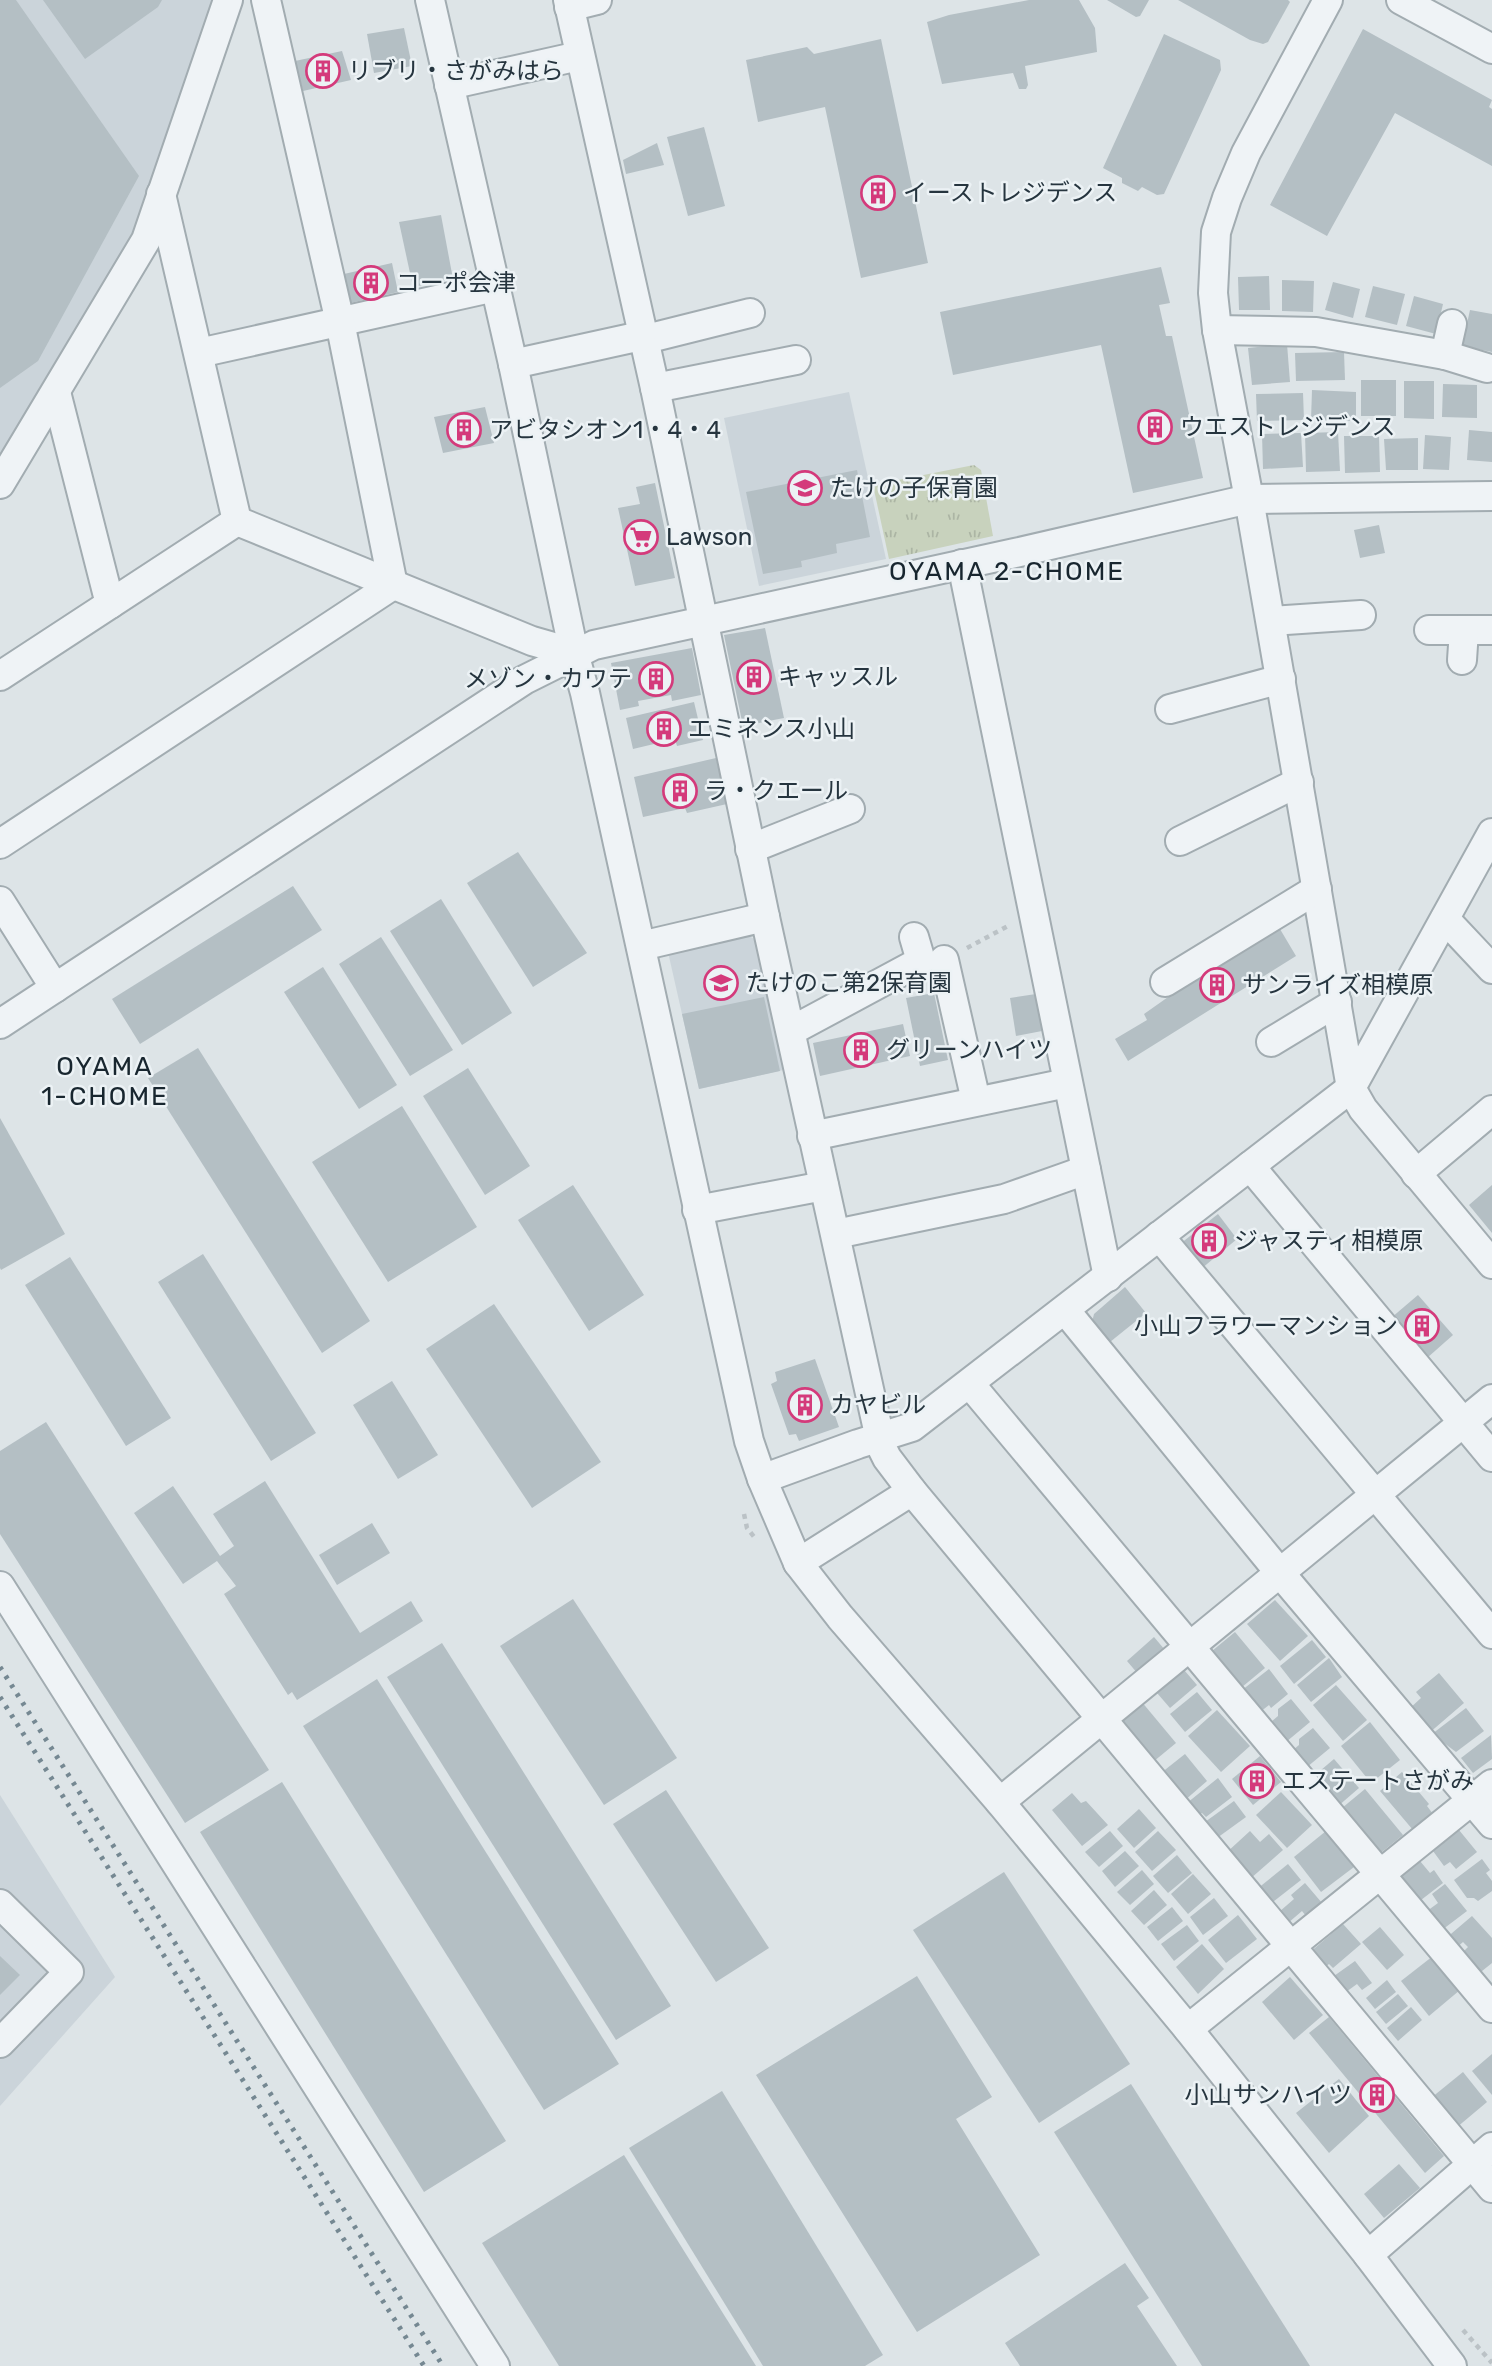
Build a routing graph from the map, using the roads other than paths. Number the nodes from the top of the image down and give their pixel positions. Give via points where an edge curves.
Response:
1 (228, 0) edge
2 (266, 0) edge
3 (430, 0) edge
4 (597, 0) edge
5 (1328, 0) edge
6 (1401, 0) edge
7 (569, 4) edge
8 (1492, 49) edge
9 (579, 56) junction
10 (449, 85) junction
11 (161, 194) junction
12 (495, 288) junction
13 (750, 313) dead end
14 (340, 322) junction
15 (1452, 324) dead end
16 (1217, 330) junction
17 (642, 338) junction
18 (200, 353) junction
19 (1445, 355) junction
20 (796, 360) dead end
21 (513, 364) junction
22 (1487, 368) dead end
23 (654, 388) junction
24 (56, 393) junction
25 (0, 484) edge
26 (1492, 496) edge
27 (1249, 499) junction
28 (237, 521) junction
29 (962, 564) junction
30 (393, 585) junction
31 (110, 604) junction
32 (1362, 615) dead end
33 (702, 620) junction
34 (1270, 621) junction
35 (1429, 630) dead end
36 (1464, 630) junction
37 (1492, 630) edge
38 (574, 653) junction
39 (1462, 660) dead end
40 (0, 676) edge
41 (1281, 680) junction
42 (1170, 709) dead end
43 (1299, 782) junction
44 (850, 809) dead end
45 (1492, 833) edge
46 (1180, 841) dead end
47 (0, 845) edge
48 (750, 849) junction
49 (1317, 889) junction
50 (0, 901) edge
51 (765, 917) junction
52 (1446, 919) junction
53 (914, 937) dead end
54 (641, 946) junction
55 (944, 960) dead end
56 (1492, 969) edge
57 (1165, 982) dead end
58 (55, 988) junction
59 (1337, 1002) junction
60 (0, 1024) edge
61 (791, 1031) junction
62 (1271, 1042) dead end
63 (1067, 1083) junction
64 (1351, 1088) junction
65 (976, 1101) junction
66 (1492, 1110) edge
67 (812, 1136) junction
68 (1250, 1166) junction
69 (1086, 1170) junction
70 (1416, 1174) junction
71 (824, 1186) junction
72 (698, 1210) junction
73 (836, 1234) junction
74 (1159, 1236) junction
75 (1491, 1260) edge
76 (1108, 1277) junction
77 (1065, 1310) junction
78 (970, 1384) junction
79 (1492, 1399) edge
80 (1463, 1423) junction
81 (878, 1438) junction
82 (1492, 1457) edge
83 (762, 1479) junction
84 (912, 1491) junction
85 (1375, 1495) junction
86 (798, 1563) junction
87 (1280, 1573) junction
88 (0, 1586) edge
89 (1492, 1634) edge
90 (1190, 1646) junction
91 (1103, 1718) junction
92 (1482, 1792) edge
93 (1000, 1802) junction
94 (1492, 1824) edge
95 (1380, 1874) junction
96 (0, 1904) edge
97 (1292, 1945) junction
98 (1492, 2008) edge
99 (1188, 2029) junction
100 (0, 2043) edge
101 (1482, 2155) edge
102 (1492, 2188) edge
103 (1368, 2255) junction
104 (495, 2366) edge
105 (1452, 2366) edge

1 - 11 street
2 - 14 street
3 - 10 street
4 - 7 street
5 - 16 street via 1246,153 1227,198 1216,232 1213,263
6 - 8 street
7 - 9 street
9 - 10 street
9 - 17 street
10 - 12 street
11 - 18 street
11 - 24 street via 145,240
12 - 14 street
12 - 21 street
13 - 17 street
14 - 18 street
14 - 30 street
15 - 19 street
16 - 19 street via 1316,332
16 - 27 street
17 - 21 street
17 - 23 street
18 - 28 street
19 - 22 street
20 - 23 street
21 - 38 street
23 - 33 street
24 - 25 street
24 - 31 street
26 - 27 street
27 - 29 street
27 - 34 street
28 - 30 street
28 - 31 street
29 - 33 street
29 - 63 street
30 - 38 street via 532,641
30 - 47 street
31 - 40 street
32 - 34 street
33 - 38 street
33 - 48 street
34 - 41 street
35 - 36 street
36 - 37 street
36 - 39 street
38 - 54 street
38 - 58 street via 524,680
41 - 42 street
41 - 43 street
43 - 46 street
43 - 49 street
44 - 48 street
45 - 52 street
48 - 51 street
49 - 57 street
49 - 59 street
50 - 58 street
51 - 54 street
51 - 61 street
52 - 56 street
52 - 64 street
53 - 61 street via 921,961
54 - 72 street
55 - 65 street
58 - 60 street
59 - 62 street
59 - 64 street
61 - 67 street
63 - 65 street
63 - 69 street
64 - 68 street
64 - 70 street
65 - 67 street
66 - 70 street
67 - 71 street
68 - 74 street
68 - 80 street
69 - 73 street via 1004,1199
69 - 76 street
70 - 75 street
71 - 72 street
71 - 73 street
72 - 83 street via 749,1441
73 - 81 street
74 - 76 street
74 - 85 street
76 - 77 street
77 - 78 street
77 - 87 street
78 - 81 street via 912,1427
78 - 90 street
79 - 80 street
80 - 82 street
80 - 85 street
81 - 83 street
81 - 84 street
83 - 86 street
84 - 86 street
84 - 91 street
85 - 87 street
85 - 89 street
86 - 93 street
87 - 90 street
87 - 92 street
88 - 104 street
90 - 91 street
90 - 95 street
91 - 93 street
91 - 97 street
92 - 94 street
92 - 95 street
93 - 99 street
95 - 97 street
95 - 98 street
96 - 100 street via 69,1972
97 - 99 street
97 - 101 street
99 - 103 street
101 - 102 street
101 - 103 street
103 - 105 street

